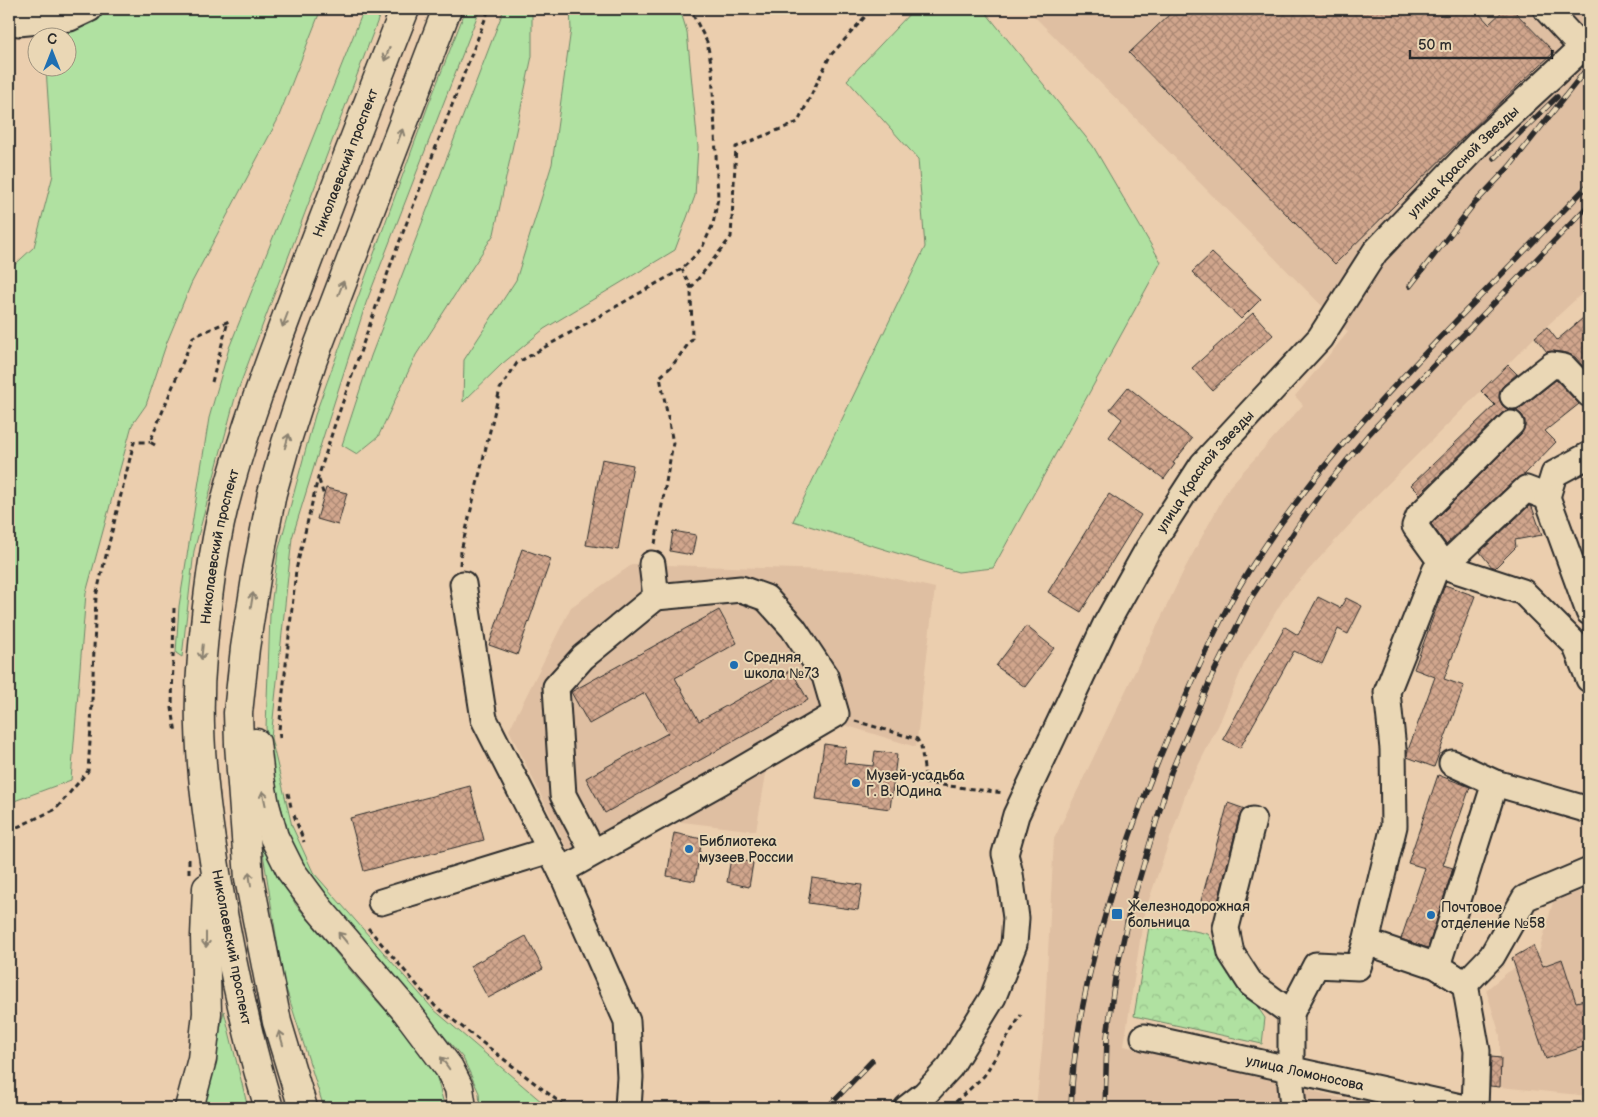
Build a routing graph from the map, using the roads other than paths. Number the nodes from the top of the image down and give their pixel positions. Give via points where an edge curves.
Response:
1 (89, 9) edge
2 (405, 9) edge
3 (448, 9) edge
4 (1546, 9) edge
5 (15, 16) edge
6 (1586, 43) edge
7 (1589, 394) edge
8 (1513, 396) dead end
9 (1511, 424) dead end
10 (1589, 455) edge
11 (1547, 497) junction
12 (652, 564) road end
13 (1444, 566) junction
14 (463, 584) road end
15 (656, 597) junction
16 (1589, 612) edge
17 (1582, 635) edge
18 (245, 648) junction
19 (1589, 679) edge
20 (1452, 763) dead end
21 (1495, 782) junction
22 (1589, 810) edge
23 (1253, 820) dead end
24 (208, 821) junction
25 (593, 852) junction
26 (556, 861) junction
27 (1589, 871) edge
28 (381, 902) dead end
29 (1366, 942) junction
30 (1437, 966) junction
31 (1464, 984) junction
32 (1291, 1013) junction
33 (1144, 1037) dead end
34 (1291, 1070) junction
35 (299, 1097) edge
36 (189, 1108) edge
37 (269, 1108) edge
38 (462, 1108) edge
39 (628, 1108) edge
40 (906, 1108) edge
41 (1292, 1108) edge
42 (1465, 1108) edge
43 (1475, 1108) edge

1 - 5 street via 70,18
2 -> 24 main road, Николаевский проспект via 267,367 223,512 201,659 199,736
18 -> 3 main road via 256,572 286,443 312,362
4 - 6 street
6 - 40 street, улица Красной Звезды via 1480,142 1375,252 1320,338 1203,464 1148,549 1106,624 1016,815 1005,854 1016,918 1014,944 993,997 950,1067 925,1094
7 - 8 street via 1564,367 1552,365
9 - 13 street via 1419,516 1415,526
10 - 11 street via 1554,474
11 - 13 street via 1526,489
11 - 16 street
12 - 15 street
13 - 17 street via 1523,592
13 - 29 street via 1435,571 1387,692 1393,749 1394,826
14 - 26 street via 484,719
15 - 25 street via 584,657 556,687 563,796
15 - 25 street via 741,589 766,598 793,628 825,676 836,714
17 - 19 street
35 -> 18 main road via 277,1022 250,878 238,714
38 -> 18 main road via 459,1088 449,1068 291,872 274,837 260,778
20 - 21 street
21 - 22 street
21 - 30 street
23 - 32 street via 1226,928 1231,953 1251,984
24 -> 36 main road via 207,1013 202,1060
24 - 37 main road, Николаевский проспект via 232,962
25 - 26 street
26 - 28 street
26 - 39 street via 627,1021
27 - 31 street via 1525,898 1492,956
29 - 30 street
29 - 32 street via 1358,967 1316,966
30 - 31 street
31 - 43 street via 1477,1051
32 - 34 street
33 - 34 street, улица Ломоносова
34 - 41 street
34 - 42 street, улица Ломоносова

